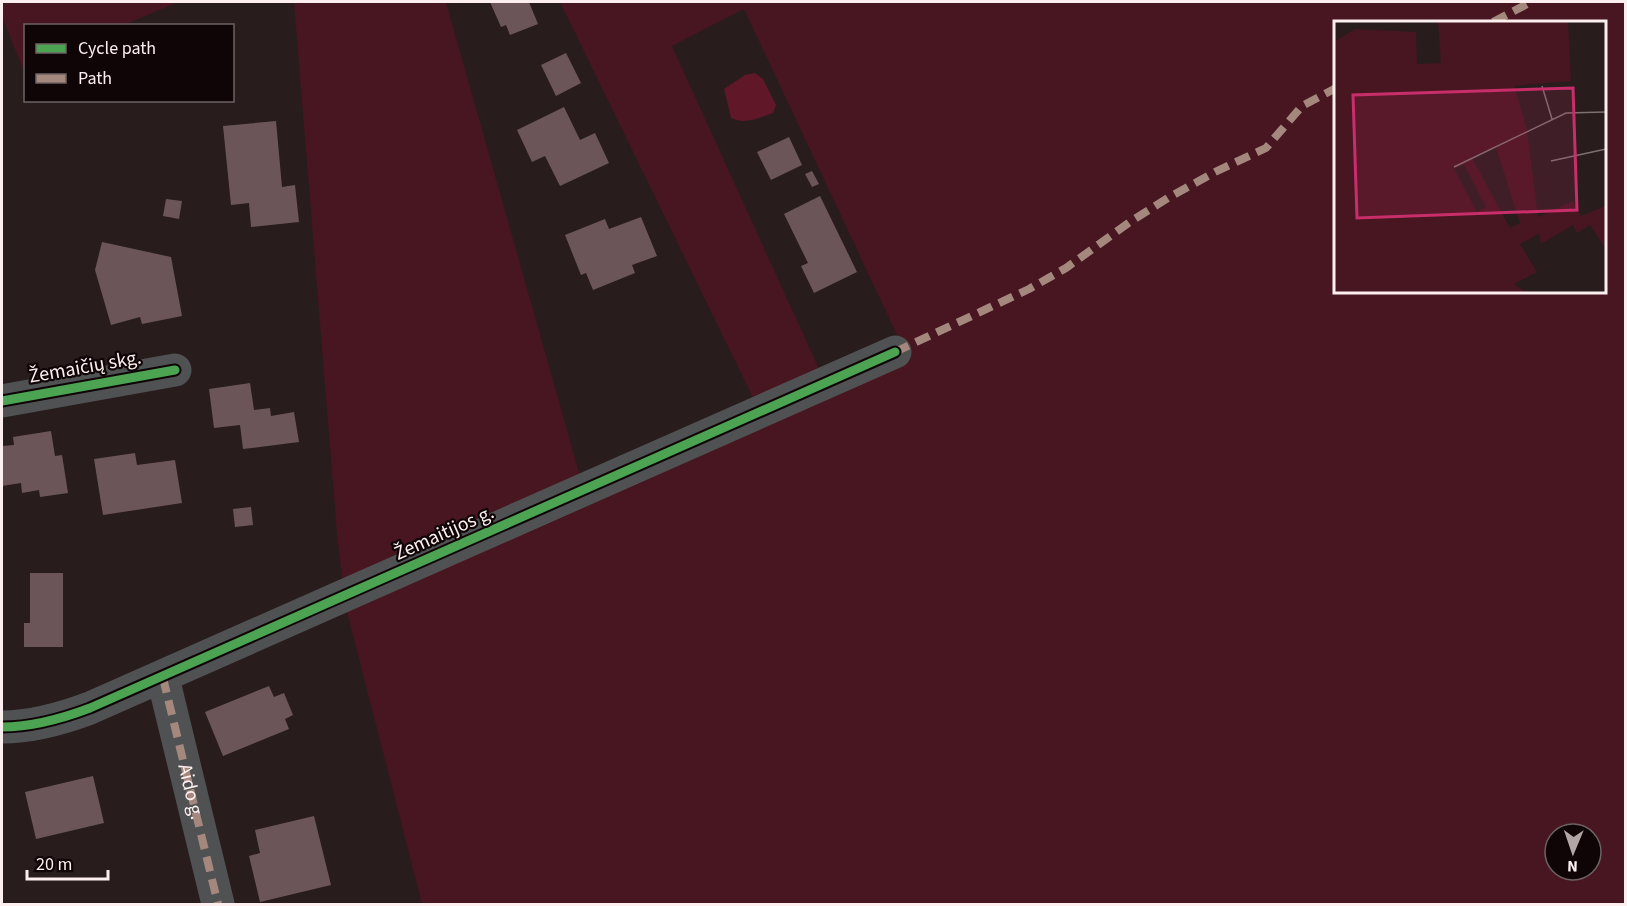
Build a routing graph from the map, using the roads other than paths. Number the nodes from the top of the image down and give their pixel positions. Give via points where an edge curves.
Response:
1 (895, 352) dead end
2 (175, 370) dead end
3 (2, 400) edge
4 (163, 678) junction
5 (2, 727) edge
6 (218, 904) edge

1 - 4 street, Žemaitijos g.
2 - 3 street, Žemaičių skg.
4 - 5 street, Žemaitijos g. via 58,720
4 - 6 street, Aido g.

